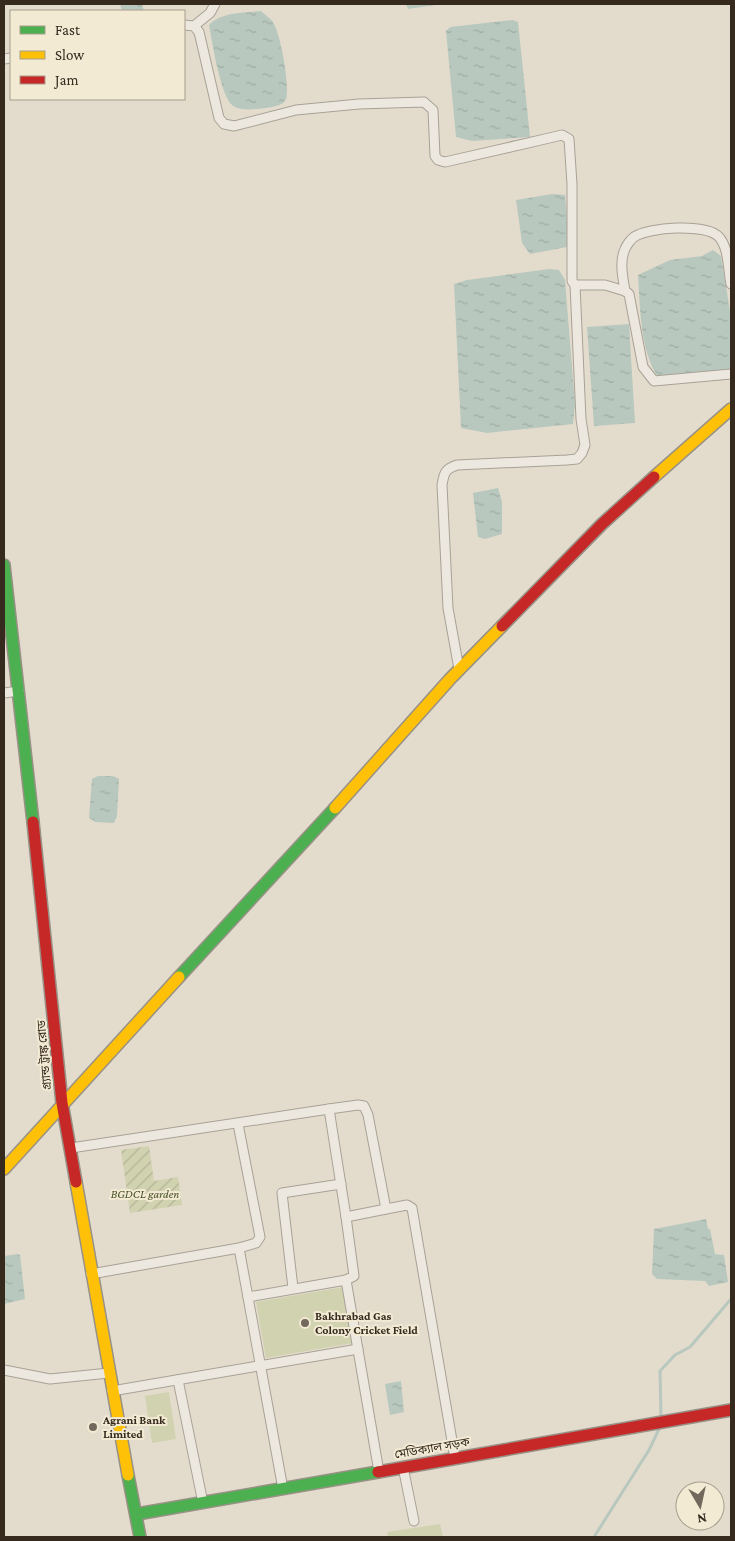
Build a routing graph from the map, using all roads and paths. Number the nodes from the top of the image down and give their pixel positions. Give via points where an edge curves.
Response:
1 (215, 4) edge
2 (185, 26) edge
3 (194, 26) junction
4 (731, 284) edge
5 (575, 285) junction
6 (625, 291) junction
7 (731, 374) edge
8 (731, 409) edge
9 (4, 565) edge
10 (459, 669) junction
11 (19, 691) junction
12 (4, 693) edge
13 (62, 1102) junction
14 (329, 1109) junction
15 (238, 1124) junction
16 (71, 1148) junction
17 (4, 1169) edge
18 (341, 1184) junction
19 (386, 1209) junction
20 (346, 1217) junction
21 (239, 1248) junction
22 (91, 1274) junction
23 (346, 1280) junction
24 (293, 1288) junction
25 (248, 1296) junction
26 (358, 1348) junction
27 (260, 1365) junction
28 (4, 1370) edge
29 (109, 1373) junction
30 (178, 1380) junction
31 (112, 1391) junction
32 (731, 1410) edge
33 (455, 1458) junction
34 (403, 1468) junction
35 (378, 1472) junction
36 (283, 1489) junction
37 (203, 1503) junction
38 (137, 1514) junction
39 (414, 1521) dead end
40 (140, 1537) edge

1 - 3 street via 210,14
2 - 3 street
3 - 5 street via 199,32 219,118 224,124 234,126 296,110 424,102 433,110 435,156 445,162 544,138 562,135 568,139 572,184 572,281
4 - 6 street via 726,254 719,237 705,229 671,228 634,237 625,249 622,266
5 - 6 street via 605,285
5 - 10 street via 585,445 582,453 567,460 457,465 444,473 448,608
6 - 7 street via 631,300 642,367 654,382
8 - 10 main road via 602,524
9 - 11 main road, গ্র্যান্ড ট্রাঙ্ক রোড
10 - 13 main road via 311,835
11 - 12 street
11 - 13 main road, গ্র্যান্ড ট্রাঙ্ক রোড
13 - 16 main road, গ্র্যান্ড ট্রাঙ্ক রোড
13 - 17 main road
14 - 15 street
14 - 18 street
14 - 19 street via 358,1105 366,1110
15 - 16 street
15 - 21 street via 260,1236 256,1243
16 - 22 main road, গ্র্যান্ড ট্রাঙ্ক রোড
18 - 20 street
18 - 24 street via 282,1193
19 - 20 street
19 - 33 street via 408,1205 412,1208
20 - 23 street via 354,1276
21 - 22 street
21 - 25 street
22 - 29 main road, গ্র্যান্ড ট্রাঙ্ক রোড
23 - 24 street
23 - 26 street
24 - 25 street
25 - 27 street
26 - 27 street
26 - 35 street
27 - 30 street
27 - 36 street
28 - 29 street via 50,1379
29 - 31 main road, গ্র্যান্ড ট্রাঙ্ক রোড
30 - 31 street
30 - 37 street
31 - 38 main road, গ্র্যান্ড ট্রাঙ্ক রোড
32 - 33 main road, মেডিক্যাল সড়ক
33 - 34 main road, মেডিক্যাল সড়ক
34 - 35 main road, মেডিক্যাল সড়ক
34 - 39 street
35 - 36 main road, মেডিক্যাল সড়ক
36 - 37 main road, মেডিক্যাল সড়ক
37 - 38 main road, মেডিক্যাল সড়ক
38 - 40 main road, গ্র্যান্ড ট্রাঙ্ক রোড

